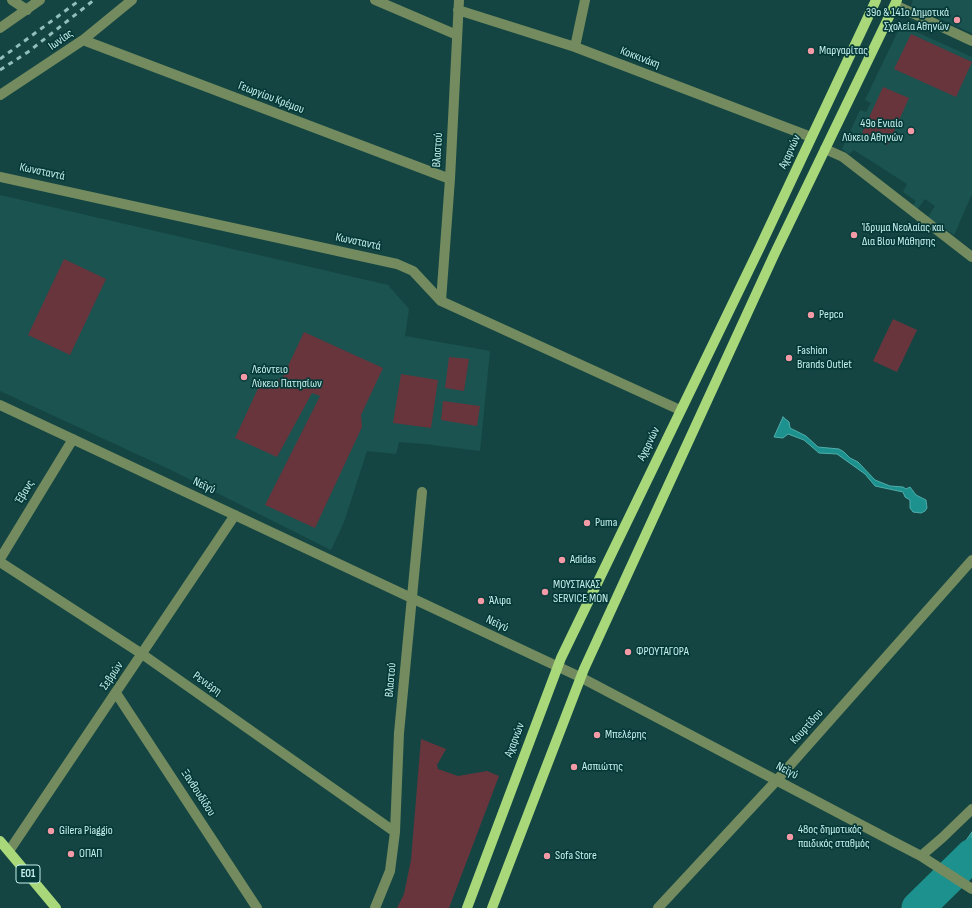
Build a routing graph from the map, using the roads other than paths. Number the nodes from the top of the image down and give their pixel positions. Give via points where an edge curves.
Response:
1 (12, 0) edge
2 (40, 0) edge
3 (132, 0) edge
4 (375, 0) edge
5 (585, 0) edge
6 (876, 0) edge
7 (896, 2) edge
8 (458, 5) edge
9 (27, 10) junction
10 (0, 28) edge
11 (456, 35) junction
12 (83, 40) junction
13 (972, 41) edge
14 (575, 47) junction
15 (0, 95) edge
16 (811, 137) junction
17 (825, 149) junction
18 (0, 176) edge
19 (450, 180) junction
20 (972, 257) edge
21 (441, 301) junction
22 (0, 405) edge
23 (680, 410) junction
24 (73, 439) junction
25 (422, 492) dead end
26 (235, 515) junction
27 (0, 559) edge
28 (972, 560) edge
29 (0, 562) edge
30 (412, 598) junction
31 (142, 654) junction
32 (557, 667) junction
33 (580, 677) junction
34 (116, 693) junction
35 (777, 780) junction
36 (972, 809) edge
37 (395, 832) junction
38 (0, 841) edge
39 (9, 851) junction
40 (920, 856) junction
41 (972, 889) edge
42 (254, 906) edge
43 (56, 908) edge
44 (376, 908) edge
45 (467, 908) edge
46 (492, 908) edge
47 (658, 908) edge

1 - 9 street
2 - 9 street
3 - 12 street, Ιωνίας
4 - 11 street
5 - 14 street
6 - 16 main road, Αχαρνών
7 - 13 street
7 - 17 main road
8 - 11 street, Βλαστού
8 - 14 street, Κοκκινάκη
9 - 10 street
11 - 19 street, Βλαστού
12 - 15 street, Ιωνίας
12 - 19 street, Γεωργίου Κρέμου
14 - 16 street, Κοκκινάκη
16 - 23 main road, Αχαρνών
17 - 20 street via 843,157
17 - 33 main road
18 - 21 street, Κωνσταντά via 397,264 412,271
19 - 21 street, Βλαστού
21 - 23 street, Κωνσταντά
22 - 24 street, Νεϊγύ
23 - 32 main road, Αχαρνών
24 - 26 street, Νεϊγύ
24 - 27 street, Έβανς
25 - 30 street, Βλαστού
26 - 30 street, Νεϊγύ
26 - 31 street, Σεβρών
28 - 35 street, Κουρτίδου
29 - 31 street, Ρενιέρη
30 - 32 street, Νεϊγύ
30 - 37 street, Βλαστού via 399,733
31 - 34 street, Σεβρών
31 - 37 street, Ρενιέρη
32 - 33 street, Νεϊγύ
32 - 45 main road, Αχαρνών
33 - 35 street, Νεϊγύ
33 - 46 main road
34 - 39 street, Σεβρών
34 - 42 street, Ξανθουδίδου
35 - 40 street, Νεϊγύ
35 - 47 street, Κουρτίδου
36 - 40 street
37 - 44 street, Βλαστού via 390,871
38 - 39 main road, ΕΟ1
39 - 43 main road, ΕΟ1
40 - 41 street, Νεϊγύ

